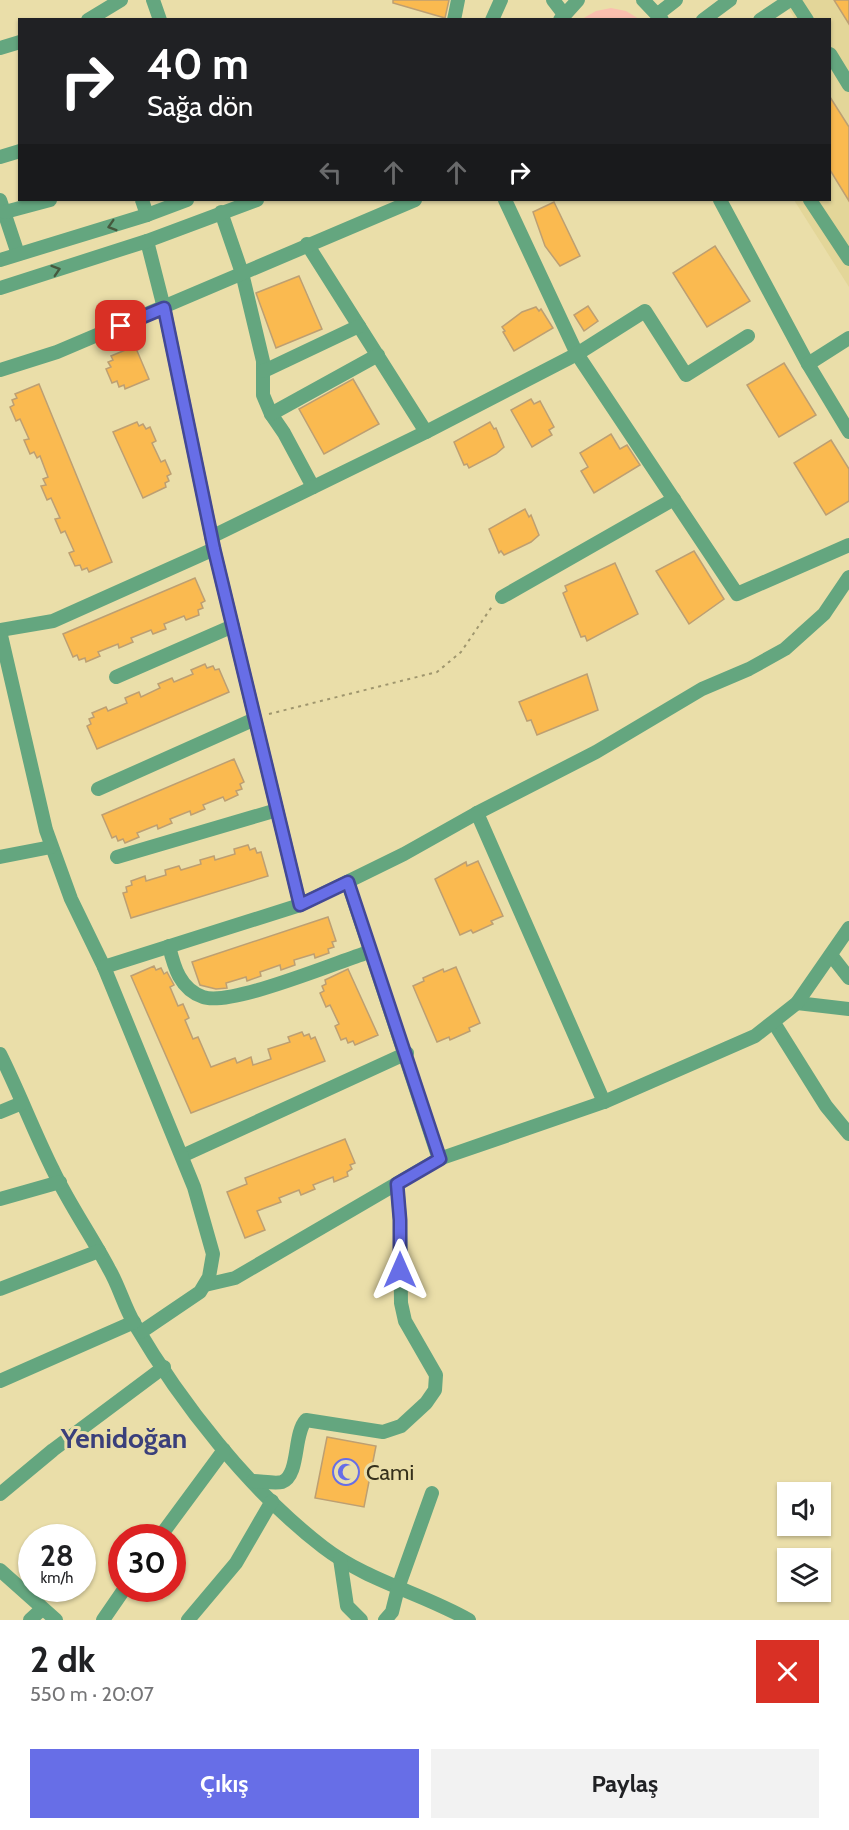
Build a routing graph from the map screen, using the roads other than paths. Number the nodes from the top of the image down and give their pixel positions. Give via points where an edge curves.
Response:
1 (122, 0) edge
2 (153, 0) edge
3 (458, 0) edge
4 (501, 0) edge
5 (554, 0) edge
6 (578, 0) edge
7 (643, 0) edge
8 (676, 0) edge
9 (730, 0) edge
10 (792, 0) edge
11 (562, 16) edge
12 (660, 17) edge
13 (94, 18) edge
14 (159, 18) edge
15 (454, 18) edge
16 (493, 18) edge
17 (706, 18) edge
18 (763, 18) edge
19 (806, 18) edge
20 (18, 43) edge
21 (0, 48) edge
22 (831, 56) edge
23 (849, 84) edge
24 (18, 152) edge
25 (0, 157) edge
26 (42, 201) edge
27 (142, 201) edge
28 (183, 201) edge
29 (254, 201) edge
30 (413, 201) edge
31 (505, 201) edge
32 (721, 201) edge
33 (811, 201) edge
34 (3, 206) edge
35 (221, 212) junction
36 (147, 215) junction
37 (147, 241) junction
38 (307, 244) junction
39 (18, 254) junction
40 (849, 259) edge
41 (0, 260) edge
42 (242, 273) junction
43 (0, 288) edge
44 (164, 308) junction
45 (359, 326) junction
46 (748, 336) dead end
47 (849, 338) edge
48 (577, 354) junction
49 (378, 355) junction
50 (808, 364) junction
51 (0, 370) edge
52 (264, 370) junction
53 (271, 414) junction
54 (848, 430) edge
55 (426, 432) junction
56 (313, 488) junction
57 (674, 499) junction
58 (213, 543) junction
59 (849, 545) edge
60 (849, 577) edge
61 (502, 597) road end
62 (232, 626) junction
63 (0, 630) edge
64 (116, 678) dead end
65 (255, 720) junction
66 (98, 789) dead end
67 (277, 810) junction
68 (477, 813) junction
69 (51, 847) junction
70 (0, 857) edge
71 (117, 857) dead end
72 (348, 882) junction
73 (300, 905) junction
74 (849, 928) edge
75 (169, 946) junction
76 (366, 953) dead end
77 (831, 955) junction
78 (104, 967) junction
79 (849, 978) edge
80 (797, 1004) junction
81 (849, 1009) edge
82 (774, 1023) junction
83 (407, 1053) junction
84 (0, 1054) edge
85 (604, 1102) junction
86 (22, 1103) junction
87 (0, 1112) edge
88 (849, 1134) edge
89 (182, 1156) junction
90 (440, 1159) junction
91 (60, 1182) junction
92 (397, 1184) junction
93 (0, 1199) edge
94 (99, 1251) junction
95 (205, 1285) junction
96 (0, 1289) edge
97 (137, 1327) junction
98 (164, 1367) junction
99 (0, 1381) edge
100 (224, 1450) junction
101 (253, 1481) junction
102 (432, 1493) dead end
103 (0, 1494) edge
104 (272, 1501) junction
105 (169, 1524) edge
106 (340, 1559) junction
107 (0, 1570) edge
108 (398, 1588) junction
109 (115, 1602) edge
110 (42, 1609) junction
111 (30, 1620) edge
112 (56, 1620) edge
113 (103, 1620) edge
114 (188, 1620) edge
115 (361, 1620) edge
116 (385, 1620) edge
117 (469, 1620) edge

1 - 13 street
2 - 14 street
3 - 15 street
4 - 16 street
5 - 11 street
6 - 11 street
7 - 12 street
8 - 12 street
9 - 17 street
10 - 18 street
10 - 19 street
20 - 21 street
22 - 23 street
24 - 25 street
26 - 34 street
27 - 36 street
28 - 36 street
29 - 35 street
30 - 38 street
31 - 48 street
32 - 50 street
33 - 40 street
34 - 39 street
35 - 37 street
35 - 42 street
36 -> 39 street
43 -> 37 street
37 - 44 street
38 - 42 street
38 - 45 street
39 - 41 street
42 - 44 street
42 - 52 street
44 - 51 street via 57,352
44 - 58 street
45 - 49 street
45 - 52 street
46 - 48 street via 687,375 645,312
47 - 50 street
48 - 55 street
48 - 57 street
49 - 53 street
49 - 55 street
50 - 54 street
52 - 53 street via 262,388
53 - 56 street
55 - 56 street
56 - 58 street
57 - 59 street via 737,594
57 - 61 street
58 - 62 street
58 - 63 street via 53,621
60 - 68 street via 824,614 785,648 702,689 596,752
62 - 64 street
62 - 65 street
63 - 69 street
65 - 66 street
65 - 67 street
67 - 71 street
67 - 73 street
68 - 72 street
68 - 85 street
69 - 70 street
69 - 78 street
72 - 73 street
72 - 83 street
73 - 75 street
74 - 77 street
75 - 76 street via 176,976 201,997 227,999
75 - 78 street
77 - 79 street
77 - 80 street
78 - 89 street
80 - 81 street
80 - 82 street
82 - 85 street via 755,1036
82 - 88 street via 826,1106
83 - 89 street
83 - 90 street
84 - 86 street
85 - 90 street
86 - 87 street
86 - 91 street
89 - 95 street via 213,1254
90 - 92 street
91 - 93 street
91 - 94 street
92 - 95 street via 235,1278
92 - 101 street via 401,1303 405,1321 436,1375 435,1390 401,1426 383,1432 306,1420 300,1429 293,1467 285,1480
94 - 96 street
94 - 97 street
95 - 97 street via 194,1298
97 - 98 street
97 - 99 street
98 - 100 street via 182,1398
98 - 103 street
100 - 101 street
100 - 105 street
101 - 104 street
102 - 108 street
104 - 106 street
104 - 114 street via 241,1555
106 - 108 street
106 - 115 street via 347,1606
107 - 110 street
108 - 116 street via 392,1612
108 - 117 street via 444,1605
109 - 113 street
110 - 111 street
110 - 112 street

